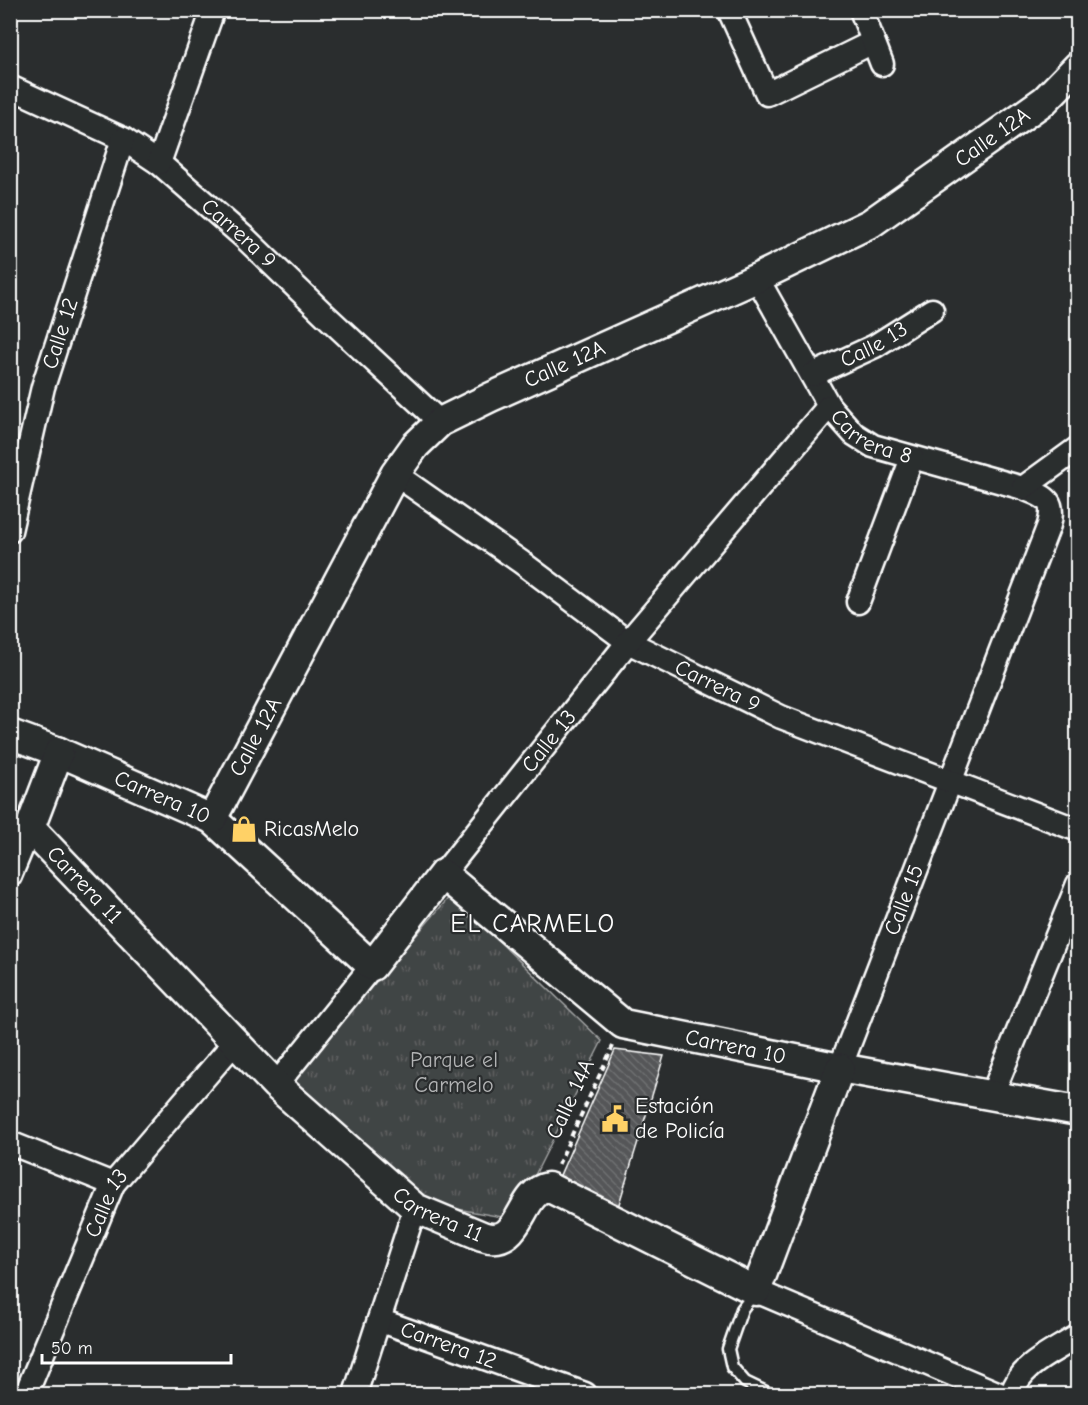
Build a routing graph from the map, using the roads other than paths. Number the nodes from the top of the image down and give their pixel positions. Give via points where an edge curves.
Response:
1 (213, 10) edge
2 (729, 10) edge
3 (861, 10) edge
4 (873, 42) junction
5 (882, 64) dead end
6 (1077, 66) edge
7 (10, 87) edge
8 (123, 139) junction
9 (159, 163) junction
10 (757, 278) junction
11 (933, 310) dead end
12 (812, 375) junction
13 (829, 406) junction
14 (440, 422) junction
15 (1077, 448) edge
16 (912, 458) junction
17 (395, 474) junction
18 (1023, 488) junction
19 (1051, 510) joint
20 (10, 531) edge
21 (858, 602) dead end
22 (628, 642) junction
23 (10, 734) edge
24 (59, 752) junction
25 (949, 783) junction
26 (212, 819) junction
27 (30, 828) junction
28 (1077, 830) edge
29 (443, 874) junction
30 (10, 876) edge
31 (1077, 884) edge
32 (372, 966) junction
33 (234, 1043) junction
34 (840, 1068) junction
35 (276, 1085) junction
36 (992, 1095) junction
37 (1077, 1111) edge
38 (10, 1143) edge
39 (113, 1184) junction
40 (415, 1208) junction
41 (756, 1291) junction
42 (379, 1320) junction
43 (1077, 1336) edge
44 (26, 1395) edge
45 (355, 1395) edge
46 (585, 1395) edge
47 (770, 1395) edge
48 (999, 1395) edge
49 (1012, 1395) edge

1 - 9 street
2 - 4 street via 767,94
3 - 4 street
4 - 5 street
6 - 10 street, Calle 12A via 1045,100 871,223
7 - 8 street, Carrera 9
8 - 9 street, Carrera 9
8 - 20 street, Calle 12 via 43,387
9 - 14 street, Carrera 9 via 245,238
10 - 12 street, Carrera 8
10 - 14 street, Calle 12A
11 - 12 street, Calle 13 via 875,346
12 - 13 street, Carrera 8
13 - 16 street, Carrera 8 via 854,435
13 - 22 street, Calle 13
14 - 17 street, Calle 12A via 415,446
15 - 18 street
16 - 18 street, Carrera 8
16 - 21 street
17 - 22 street, Carrera 9
17 - 26 street, Calle 12A
18 - 19 street, Carrera 8 via 1045,497
19 - 25 street, Calle 15 via 1049,525
22 - 25 street, Carrera 9 via 781,717
22 - 29 street, Calle 13
23 - 24 street, Carrera 10
24 - 26 street, Carrera 10
24 - 27 street
25 - 28 street, Carrera 9
25 - 34 street, Calle 15
26 - 32 street, Carrera 10
27 - 30 street
27 - 33 street, Carrera 11
29 - 32 street, Calle 13
29 - 34 street, Carrera 10 via 623,1024
31 - 36 street
32 - 35 street, Calle 13
33 - 35 street, Carrera 11
33 - 39 street, Calle 13
34 - 36 street, Carrera 10
34 - 41 street, Calle 15
35 - 40 street, Carrera 11
36 - 37 street, Carrera 10
38 - 39 street
39 - 44 street, Calle 13
40 - 41 street, Carrera 11 via 482,1236 501,1238 537,1193 548,1187
40 - 42 street
41 - 47 lane via 742,1309 728,1349 732,1367 745,1382
41 - 48 street
42 - 45 street
42 - 46 street, Carrera 12
43 - 49 street via 1026,1370

